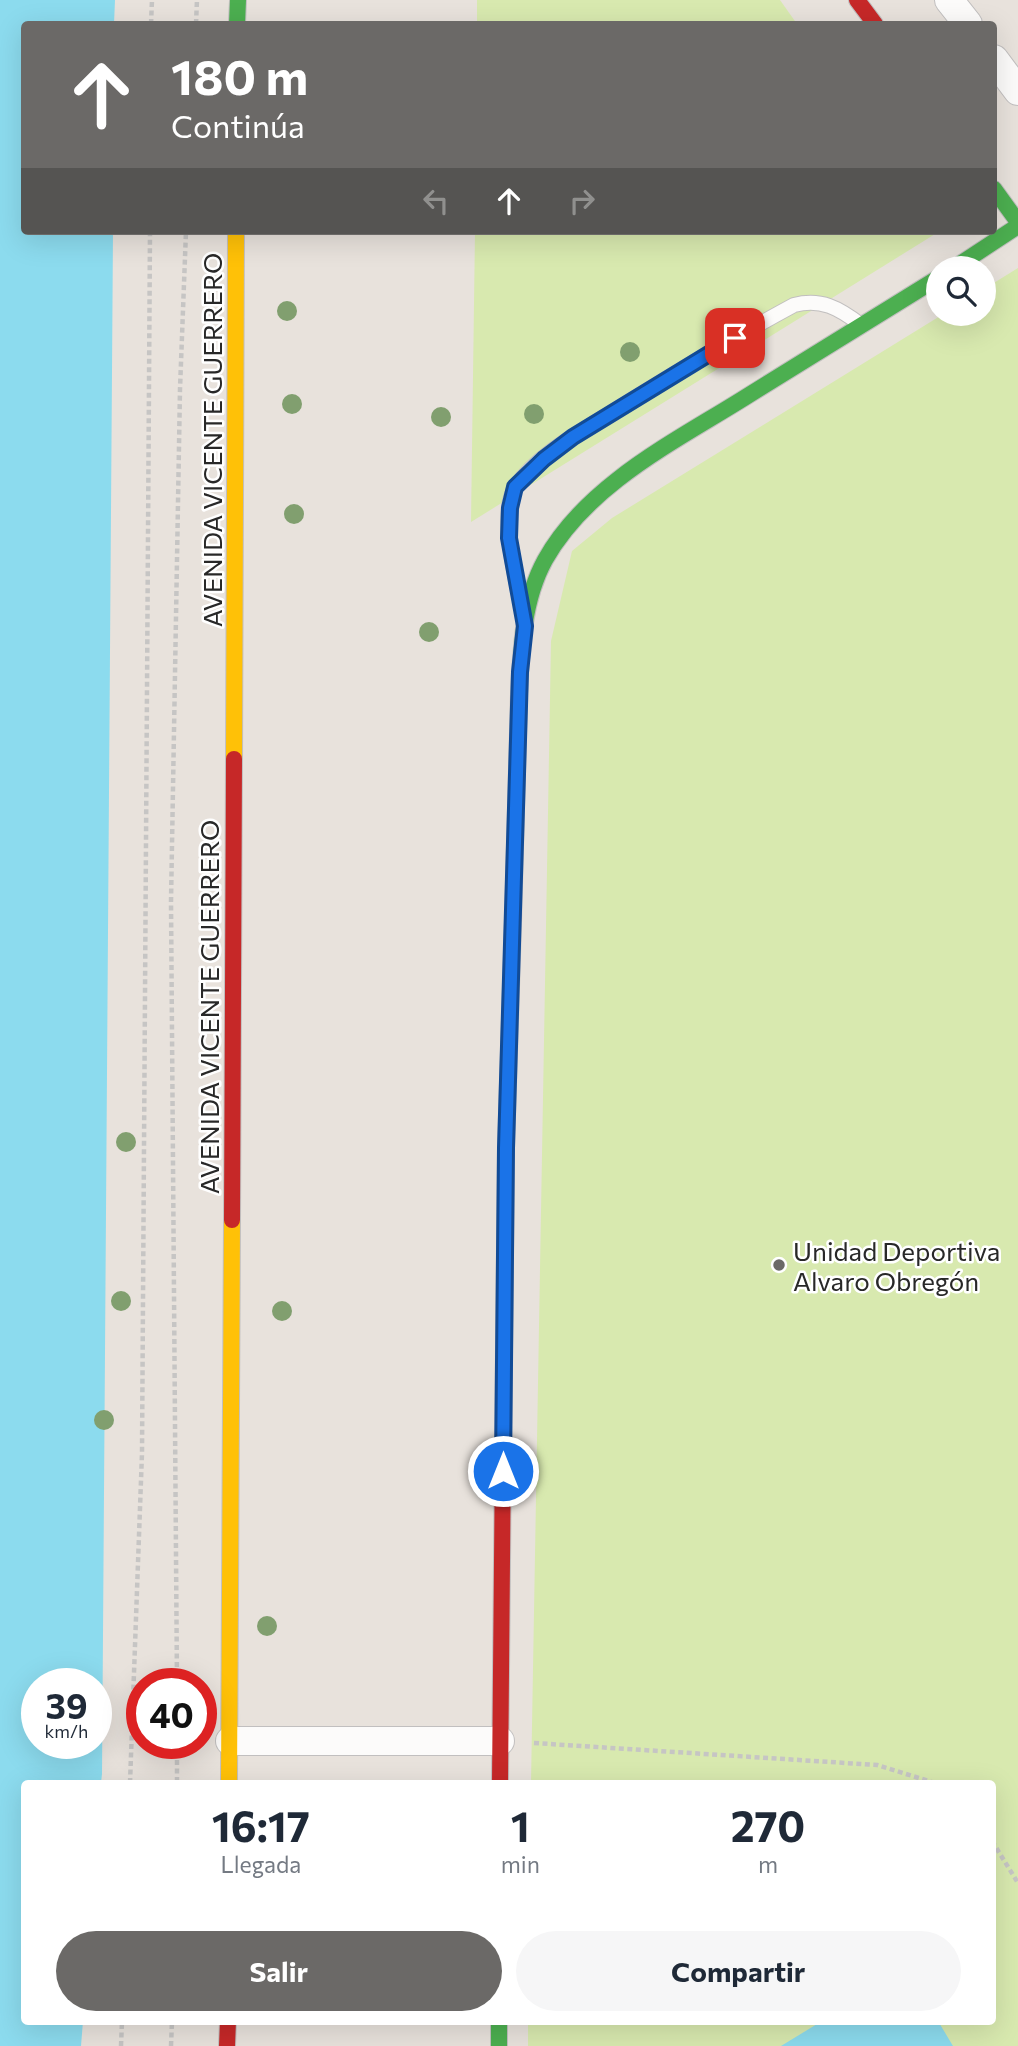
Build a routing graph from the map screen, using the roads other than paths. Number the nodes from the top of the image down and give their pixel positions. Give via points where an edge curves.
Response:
1 (238, 0) edge
2 (857, 0) edge
3 (949, 0) edge
4 (237, 21) edge
5 (873, 21) edge
6 (966, 21) edge
7 (997, 63) edge
8 (1018, 91) edge
9 (997, 193) edge
10 (1018, 224) edge
11 (236, 235) edge
12 (971, 256) edge
13 (926, 286) edge
14 (862, 326) junction
15 (525, 626) junction
16 (230, 1741) junction
17 (500, 1741) junction
18 (229, 1780) edge
19 (500, 1780) edge
20 (228, 2025) edge
21 (499, 2025) edge
22 (227, 2046) edge
23 (499, 2046) edge

1 - 4 street
2 - 5 street
3 - 6 street
7 - 8 street
9 - 10 street
10 - 12 street
11 - 16 street, AVENIDA VICENTE GUERRERO
13 - 14 street
14 - 15 street via 639,464 595,500 560,539 538,575
14 - 15 lane via 833,305 809,301 794,305 619,408 536,466 515,487 510,508 509,538
15 - 17 street via 506,1148
16 - 17 street
16 - 18 street, AVENIDA VICENTE GUERRERO
17 - 19 street
20 - 22 street
21 - 23 street

